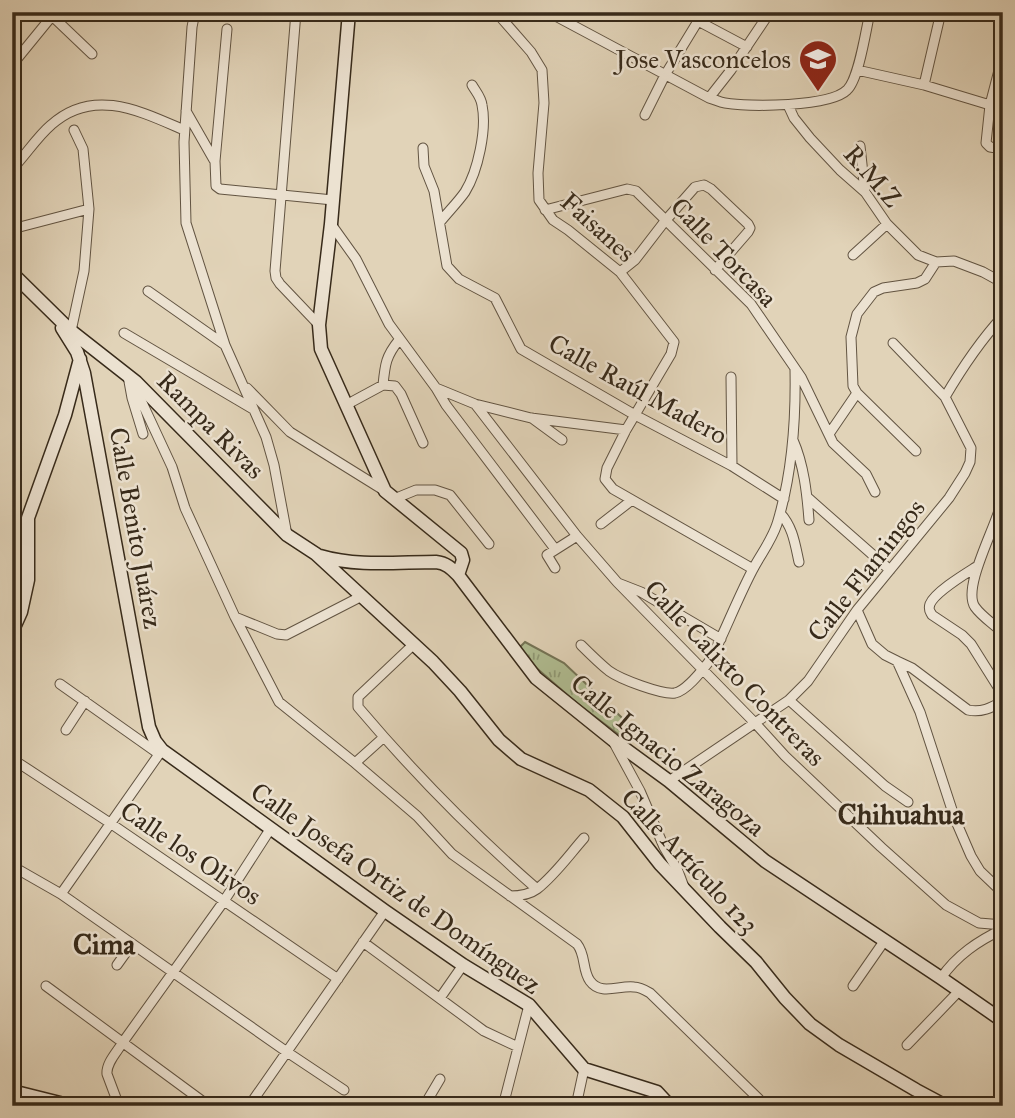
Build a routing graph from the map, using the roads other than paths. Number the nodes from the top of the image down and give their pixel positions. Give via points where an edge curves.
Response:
1 (195, 12) edge
2 (296, 12) edge
3 (349, 12) edge
4 (496, 12) edge
5 (548, 12) edge
6 (770, 12) edge
7 (858, 12) edge
8 (942, 12) edge
9 (1002, 12) edge
10 (50, 14) edge
11 (870, 15) edge
12 (698, 16) edge
13 (1003, 23) edge
14 (227, 29) dead end
15 (747, 47) junction
16 (92, 54) dead end
17 (1003, 55) edge
18 (12, 65) edge
19 (857, 70) junction
20 (665, 75) junction
21 (472, 85) dead end
22 (924, 85) junction
23 (709, 98) junction
24 (788, 105) junction
25 (990, 105) junction
26 (186, 111) junction
27 (645, 115) dead end
28 (74, 130) dead end
29 (184, 130) junction
30 (860, 146) dead end
31 (423, 148) dead end
32 (1003, 149) edge
33 (215, 161) junction
34 (15, 166) dead end
35 (865, 192) junction
36 (281, 195) junction
37 (333, 200) junction
38 (89, 209) junction
39 (545, 210) junction
40 (665, 220) junction
41 (440, 222) junction
42 (331, 224) junction
43 (887, 224) junction
44 (12, 229) edge
45 (853, 255) dead end
46 (936, 262) junction
47 (715, 270) junction
48 (620, 272) junction
49 (12, 273) edge
50 (1003, 283) edge
51 (148, 291) dead end
52 (1003, 316) edge
53 (56, 317) junction
54 (319, 325) junction
55 (71, 331) junction
56 (124, 333) dead end
57 (399, 340) junction
58 (894, 342) dead end
59 (225, 345) junction
60 (80, 359) junction
61 (794, 367) junction
62 (731, 377) dead end
63 (132, 379) junction
64 (241, 381) junction
65 (383, 385) junction
66 (436, 388) junction
67 (857, 393) junction
68 (945, 397) junction
69 (475, 404) junction
70 (346, 405) junction
71 (253, 409) junction
72 (635, 415) junction
73 (531, 418) junction
74 (626, 430) junction
75 (144, 434) dead end
76 (829, 434) junction
77 (792, 439) junction
78 (562, 440) dead end
79 (423, 443) dead end
80 (915, 451) dead end
81 (732, 466) junction
82 (875, 492) dead end
83 (389, 495) junction
84 (1003, 497) edge
85 (807, 498) junction
86 (784, 499) junction
87 (632, 500) junction
88 (780, 513) junction
89 (28, 518) junction
90 (809, 520) dead end
91 (601, 524) dead end
92 (288, 535) junction
93 (577, 536) junction
94 (489, 544) dead end
95 (12, 547) edge
96 (555, 549) junction
97 (316, 554) junction
98 (799, 562) dead end
99 (976, 567) junction
100 (555, 568) dead end
101 (753, 569) junction
102 (890, 570) junction
103 (458, 575) junction
104 (617, 582) junction
105 (362, 596) junction
106 (857, 610) junction
107 (235, 617) junction
108 (12, 632) edge
109 (1003, 633) edge
110 (721, 639) junction
111 (414, 645) junction
112 (581, 645) dead end
113 (897, 661) junction
114 (703, 670) junction
115 (60, 684) dead end
116 (1003, 695) edge
117 (789, 700) junction
118 (85, 701) junction
119 (1003, 701) edge
120 (756, 724) junction
121 (66, 730) dead end
122 (384, 737) junction
123 (613, 740) junction
124 (160, 752) junction
125 (355, 763) junction
126 (20, 764) dead end
127 (672, 779) junction
128 (908, 802) dead end
129 (110, 823) junction
130 (271, 828) junction
131 (584, 838) dead end
132 (12, 866) edge
133 (537, 889) junction
134 (685, 889) junction
135 (1003, 893) edge
136 (61, 894) junction
137 (510, 896) junction
138 (224, 901) junction
139 (385, 911) junction
140 (1003, 927) edge
141 (885, 940) junction
142 (363, 942) junction
143 (132, 944) junction
144 (117, 965) dead end
145 (463, 965) junction
146 (173, 972) junction
147 (941, 978) junction
148 (338, 979) junction
149 (46, 986) dead end
150 (853, 986) dead end
151 (959, 991) junction
152 (440, 998) junction
153 (529, 1005) junction
154 (1003, 1021) edge
155 (122, 1042) junction
156 (907, 1045) dead end
157 (518, 1047) junction
158 (286, 1052) junction
159 (584, 1069) junction
160 (440, 1079) dead end
161 (344, 1090) dead end
162 (12, 1091) edge
163 (657, 1092) junction
164 (938, 1104) edge
165 (63, 1106) edge
166 (119, 1106) edge
167 (209, 1106) edge
168 (249, 1106) edge
169 (425, 1106) edge
170 (503, 1106) edge
171 (576, 1106) edge
172 (654, 1106) edge
173 (670, 1106) edge
174 (766, 1106) edge

1 - 26 street
2 - 36 street
3 - 37 street
4 - 39 street, Faisanes via 542,70 538,189
5 - 20 street
6 - 15 street
7 - 11 street
8 - 22 street
9 - 13 street
10 - 16 street
10 - 18 street
11 - 19 street
12 - 15 street
12 - 20 street
14 - 33 street
15 - 23 street
17 - 25 street
19 - 22 street
19 - 24 street via 848,90 838,97
20 - 23 street
20 - 27 street
21 - 41 street via 483,107 477,161 465,192
22 - 25 street
23 - 24 street
24 - 35 street, R.M.Z via 810,138
25 - 32 street via 986,143
26 - 29 street
26 - 33 street
28 - 38 street via 83,149
29 - 34 street via 125,107 104,104 76,109 52,124
29 - 59 street via 186,223
30 - 35 street
31 - 41 street, Calle Raúl Madero
33 - 36 street via 215,183 220,189
35 - 43 street, R.M.Z
36 - 37 street
36 - 54 street via 276,278
37 - 42 street
38 - 44 street
38 - 55 street via 84,271
39 - 40 street, Calle Torcasa via 632,189
39 - 48 street, Faisanes
40 - 47 street, Calle Torcasa
40 - 47 street via 695,187 704,185 748,224 748,232
40 - 48 street
41 - 72 street, Calle Raúl Madero via 447,266 459,279 495,298 521,349
42 - 54 street
42 - 57 street via 356,259
43 - 45 street
43 - 46 street, R.M.Z via 918,255
46 - 50 street via 954,261
46 - 67 street via 917,283 874,292 857,314 851,337
47 - 61 street, Calle Torcasa via 760,314
48 - 72 street, Faisanes via 674,342
49 - 53 street, Calle Benito Juárez
51 - 59 street
52 - 68 street
53 - 55 street, Calle Benito Juárez
53 - 60 street, Calle Benito Juárez
54 - 70 street via 321,349
55 - 63 street, Rampa Rivas
56 - 71 street
57 - 65 street via 385,363
57 - 66 street
58 - 68 street, Calle Flamingos
59 - 64 street
60 - 89 street
60 - 124 street, Calle Benito Juárez via 149,727
61 - 76 street, Calle Torcasa
61 - 77 street
62 - 81 street
63 - 75 street via 132,398
63 - 92 street, Rampa Rivas
63 - 107 street
64 - 71 street
64 - 83 street via 290,432
65 - 70 street
65 - 79 street via 394,386 401,394
66 - 69 street
66 - 96 street
67 - 76 street
67 - 80 street
68 - 102 street, Calle Flamingos via 971,448 970,462 949,498
69 - 73 street
69 - 93 street, Calle Calixto Contreras
70 - 83 street
71 - 92 street via 274,465
72 - 74 street
72 - 81 street, Calle Raúl Madero
73 - 74 street
73 - 78 street
74 - 87 street via 605,479
76 - 82 street, Calle Torcasa via 866,474
77 - 85 street
77 - 86 street
81 - 86 street, Calle Raúl Madero
83 - 94 street via 435,490 450,495
83 - 103 street via 461,552
84 - 99 street
85 - 90 street
85 - 102 street
86 - 88 street
87 - 91 street
87 - 101 street
88 - 98 street via 791,528
88 - 101 street via 771,541
89 - 95 street
89 - 108 street via 28,580
92 - 97 street, Rampa Rivas
93 - 96 street
93 - 104 street, Calle Calixto Contreras
96 - 100 street via 547,555
97 - 103 street via 351,562 443,563
97 - 105 street, Calle Artículo 123
99 - 109 street via 973,603
99 - 116 street via 942,592 929,611 971,644
101 - 110 street
102 - 106 street, Calle Flamingos
103 - 123 street, Calle Ignacio Zaragoza via 536,678
104 - 110 street
104 - 114 street, Calle Calixto Contreras
105 - 107 street via 286,635
105 - 111 street, Calle Artículo 123
106 - 113 street via 872,644
106 - 117 street, Calle Flamingos via 808,681
107 - 125 street via 279,702
110 - 114 street
111 - 122 street via 358,697 358,707
111 - 134 street, Calle Artículo 123 via 460,691 499,740 521,759 589,790 610,805
112 - 114 street via 611,673 663,692 677,692
113 - 119 street via 968,710 977,712
113 - 135 street via 920,712 955,819 980,871
114 - 120 street, Calle Calixto Contreras
115 - 118 street, Calle Josefa Ortiz de Domínguez
117 - 120 street, Calle Flamingos
117 - 128 street
118 - 121 street
118 - 124 street, Calle Josefa Ortiz de Domínguez
120 - 127 street, Calle Flamingos
120 - 140 street, Calle Calixto Contreras via 946,905 979,923
122 - 125 street
122 - 133 street
123 - 127 street, Calle Ignacio Zaragoza
123 - 134 street
124 - 129 street
124 - 130 street, Calle Josefa Ortiz de Domínguez
125 - 137 street via 417,816 452,854
126 - 129 street, Calle los Olivos
127 - 141 street, Calle Ignacio Zaragoza via 765,861
129 - 136 street
129 - 138 street, Calle los Olivos
130 - 138 street
130 - 139 street, Calle Josefa Ortiz de Domínguez
131 - 133 street
132 - 136 street
133 - 137 street
134 - 164 street, Calle Artículo 123 via 817,1030
136 - 143 street
137 - 174 street via 578,944 586,973 597,988 634,987 650,993
138 - 146 street
138 - 148 street, Calle los Olivos
139 - 142 street
139 - 145 street, Calle Josefa Ortiz de Domínguez
140 - 147 street via 965,951
141 - 147 street, Calle Ignacio Zaragoza
141 - 150 street
142 - 148 street
142 - 152 street
143 - 144 street
143 - 146 street
145 - 152 street
145 - 153 street, Calle Josefa Ortiz de Domínguez
146 - 155 street
146 - 158 street
147 - 151 street, Calle Ignacio Zaragoza
148 - 158 street
149 - 155 street
151 - 154 street, Calle Ignacio Zaragoza
151 - 156 street
152 - 157 street via 484,1031
153 - 157 street
153 - 159 street, Calle Josefa Ortiz de Domínguez
155 - 166 street via 106,1070
155 - 167 street
157 - 170 street
158 - 161 street
158 - 168 street
159 - 163 street
159 - 171 street
160 - 169 street
162 - 165 street
163 - 172 street
163 - 173 street

